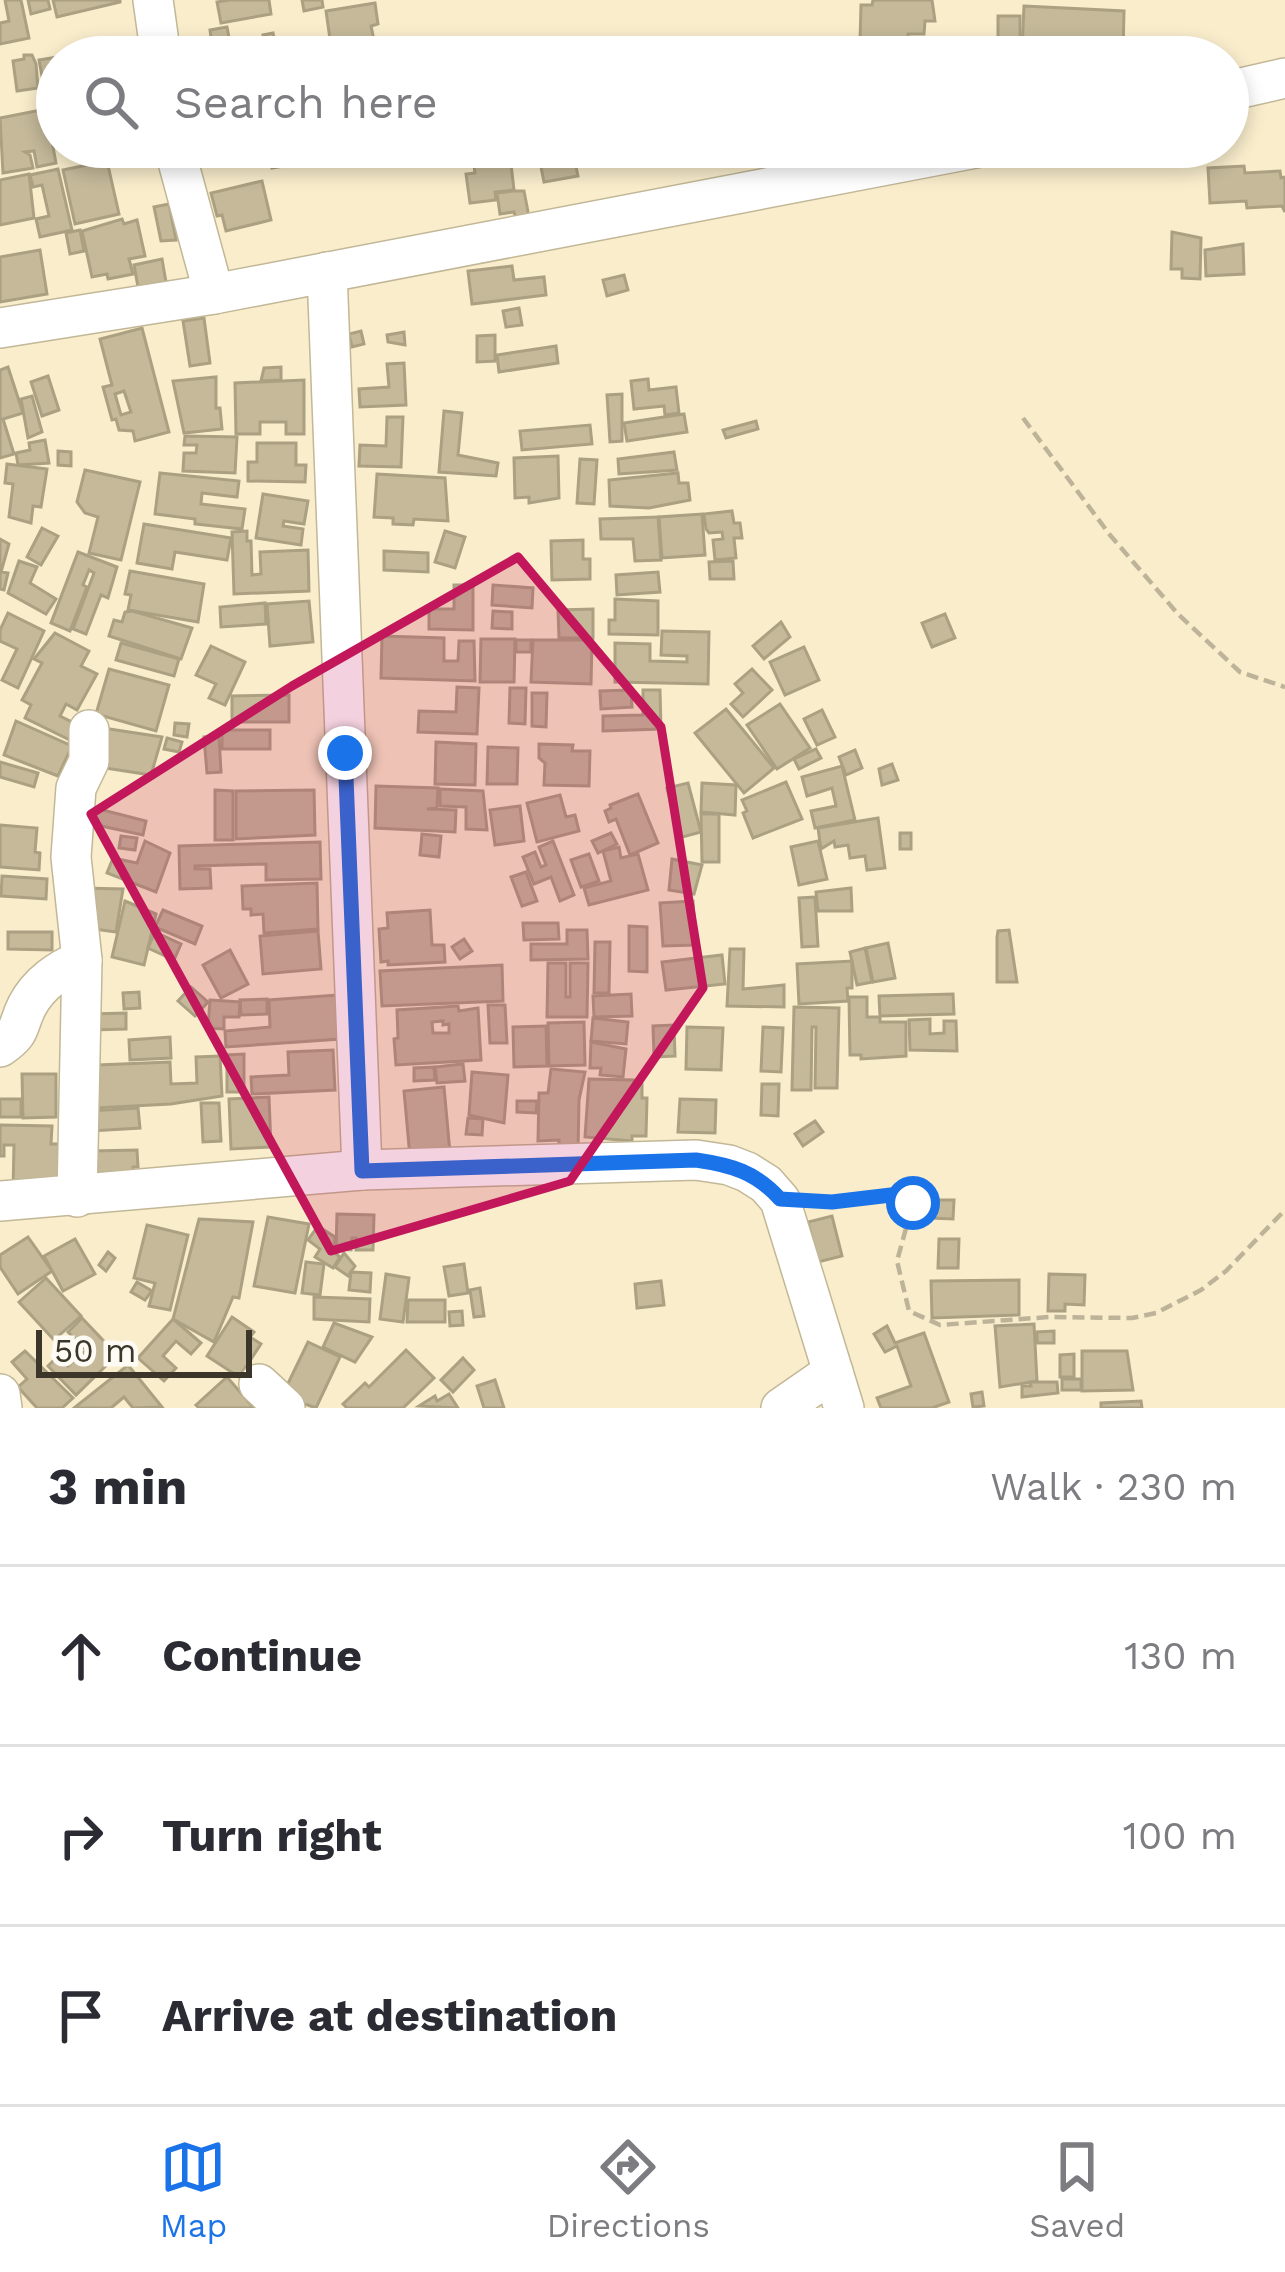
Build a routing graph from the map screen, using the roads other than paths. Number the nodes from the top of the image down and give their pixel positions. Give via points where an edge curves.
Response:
1 (153, 0) edge
2 (158, 36) edge
3 (1285, 78) edge
4 (1249, 86) edge
5 (180, 168) edge
6 (871, 168) edge
7 (327, 272) junction
8 (214, 294) junction
9 (0, 328) edge
10 (89, 730) dead end
11 (82, 960) junction
12 (0, 1047) edge
13 (362, 1171) junction
14 (77, 1197) junction
15 (0, 1201) edge
16 (839, 1390) edge
17 (0, 1394) edge
18 (2, 1408) edge
19 (781, 1408) edge

1 - 2 street
3 - 4 street
5 - 8 street
6 - 7 street
7 - 8 street
7 - 13 street
8 - 9 street
10 - 11 street via 71,857
11 - 12 street via 41,986 18,1034
11 - 14 street
13 - 14 street
13 - 16 street via 696,1160 747,1172 780,1199
14 - 15 street
16 - 19 street
17 - 18 street

